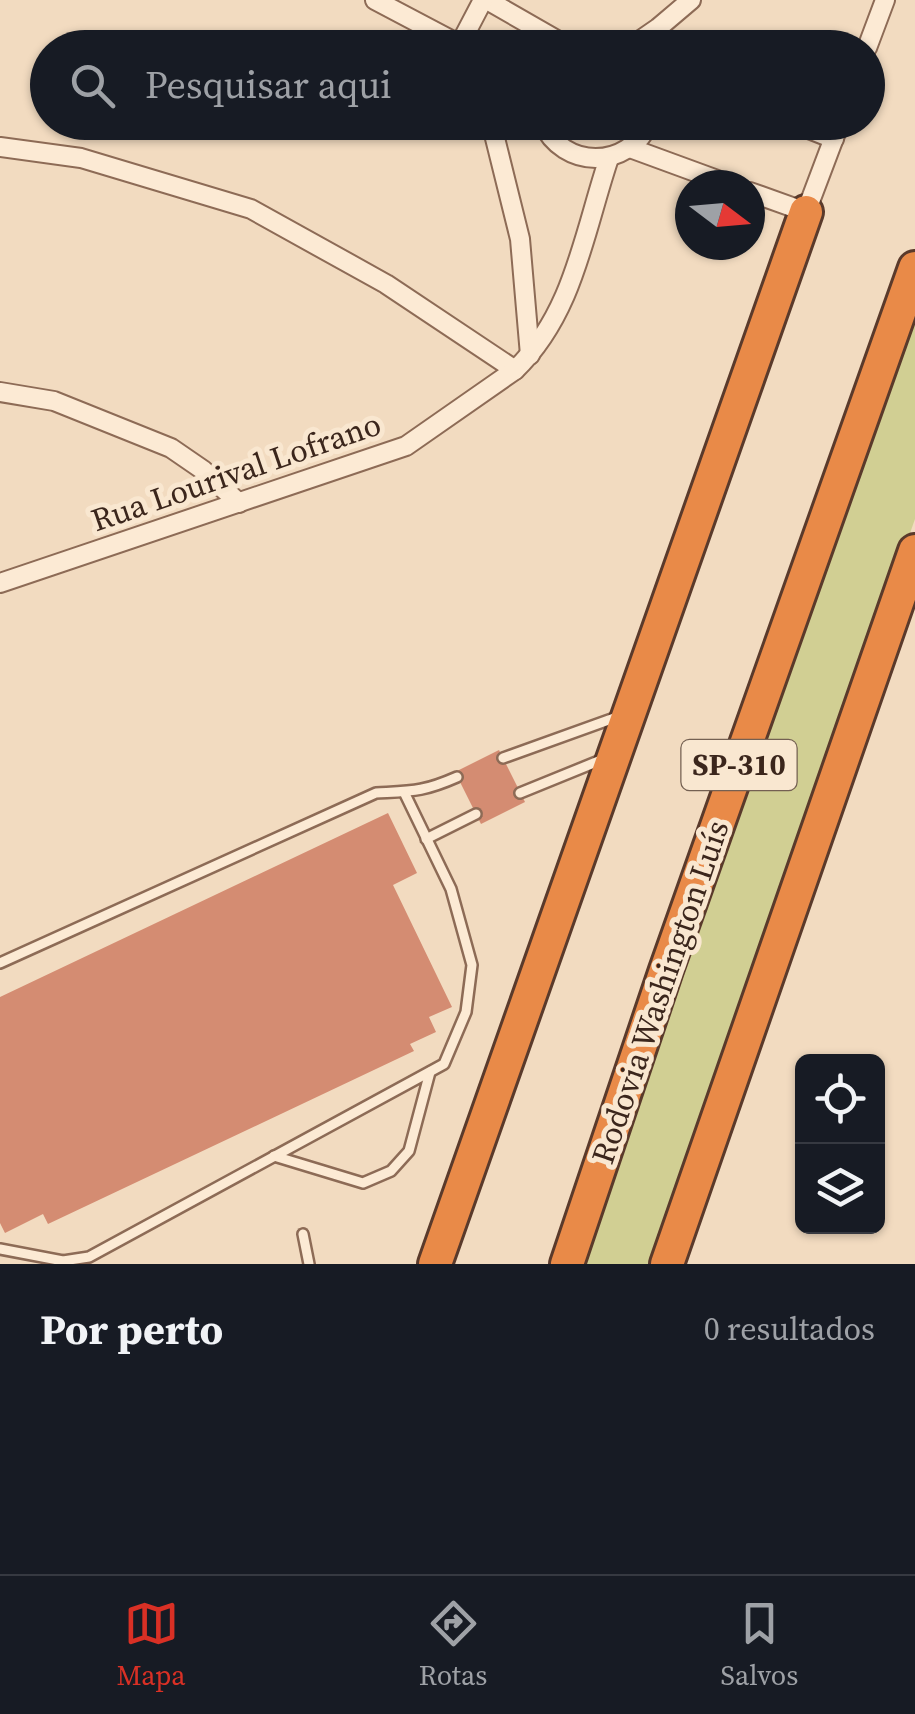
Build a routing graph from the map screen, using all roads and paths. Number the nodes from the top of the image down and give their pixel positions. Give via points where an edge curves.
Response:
1 (376, 0) edge
2 (485, 0) edge
3 (691, 0) edge
4 (885, 0) edge
5 (658, 28) joint
6 (432, 30) edge
7 (470, 30) edge
8 (538, 30) edge
9 (655, 30) edge
10 (874, 30) edge
11 (496, 140) edge
12 (553, 140) edge
13 (638, 140) edge
14 (833, 140) edge
15 (0, 147) edge
16 (630, 148) junction
17 (599, 159) junction
18 (690, 170) edge
19 (765, 197) edge
20 (806, 212) junction
21 (915, 268) edge
22 (530, 355) junction
23 (515, 370) junction
24 (0, 392) edge
25 (239, 503) junction
26 (915, 551) edge
27 (0, 583) edge
28 (629, 712) junction
29 (614, 754) junction
30 (503, 758) dead end
31 (458, 777) dead end
32 (520, 793) dead end
33 (405, 794) junction
34 (476, 814) dead end
35 (426, 839) junction
36 (0, 963) edge
37 (430, 1071) junction
38 (728, 1084) junction
39 (720, 1149) dead end
40 (274, 1156) junction
41 (302, 1234) dead end
42 (0, 1249) edge
43 (309, 1264) edge
44 (435, 1264) edge
45 (567, 1264) edge
46 (667, 1264) edge

1 - 6 street
2 - 7 street
2 - 8 street
3 - 5 street
4 - 10 street
5 - 9 street
11 - 22 street via 520,239
12 - 17 street via 572,154
13 - 16 street
14 - 20 street
15 - 23 street via 81,158 251,210 386,284
16 - 17 street
16 - 18 street
17 - 22 street, Rua Lourival Lofrano via 584,246 564,302
19 - 20 street
20 - 28 highway
21 - 45 highway, Rodovia Washington Luís / SP-310
22 - 23 street, Rua Lourival Lofrano
23 - 25 street, Rua Lourival Lofrano via 406,446
24 - 25 street via 54,401 171,448
25 - 27 street, Rua Lourival Lofrano
26 - 38 highway, SP-310
28 - 29 highway
28 - 30 lane
29 - 32 lane
29 - 44 highway
31 - 33 lane
33 - 35 lane
33 - 36 lane via 376,793
34 - 35 lane
35 - 37 lane via 450,889 472,966 453,1048
37 - 40 lane
37 - 40 lane via 409,1151 392,1172 363,1183
38 - 39 lane
38 - 46 highway, SP-310
40 - 42 lane via 89,1257 63,1262
41 - 43 lane

